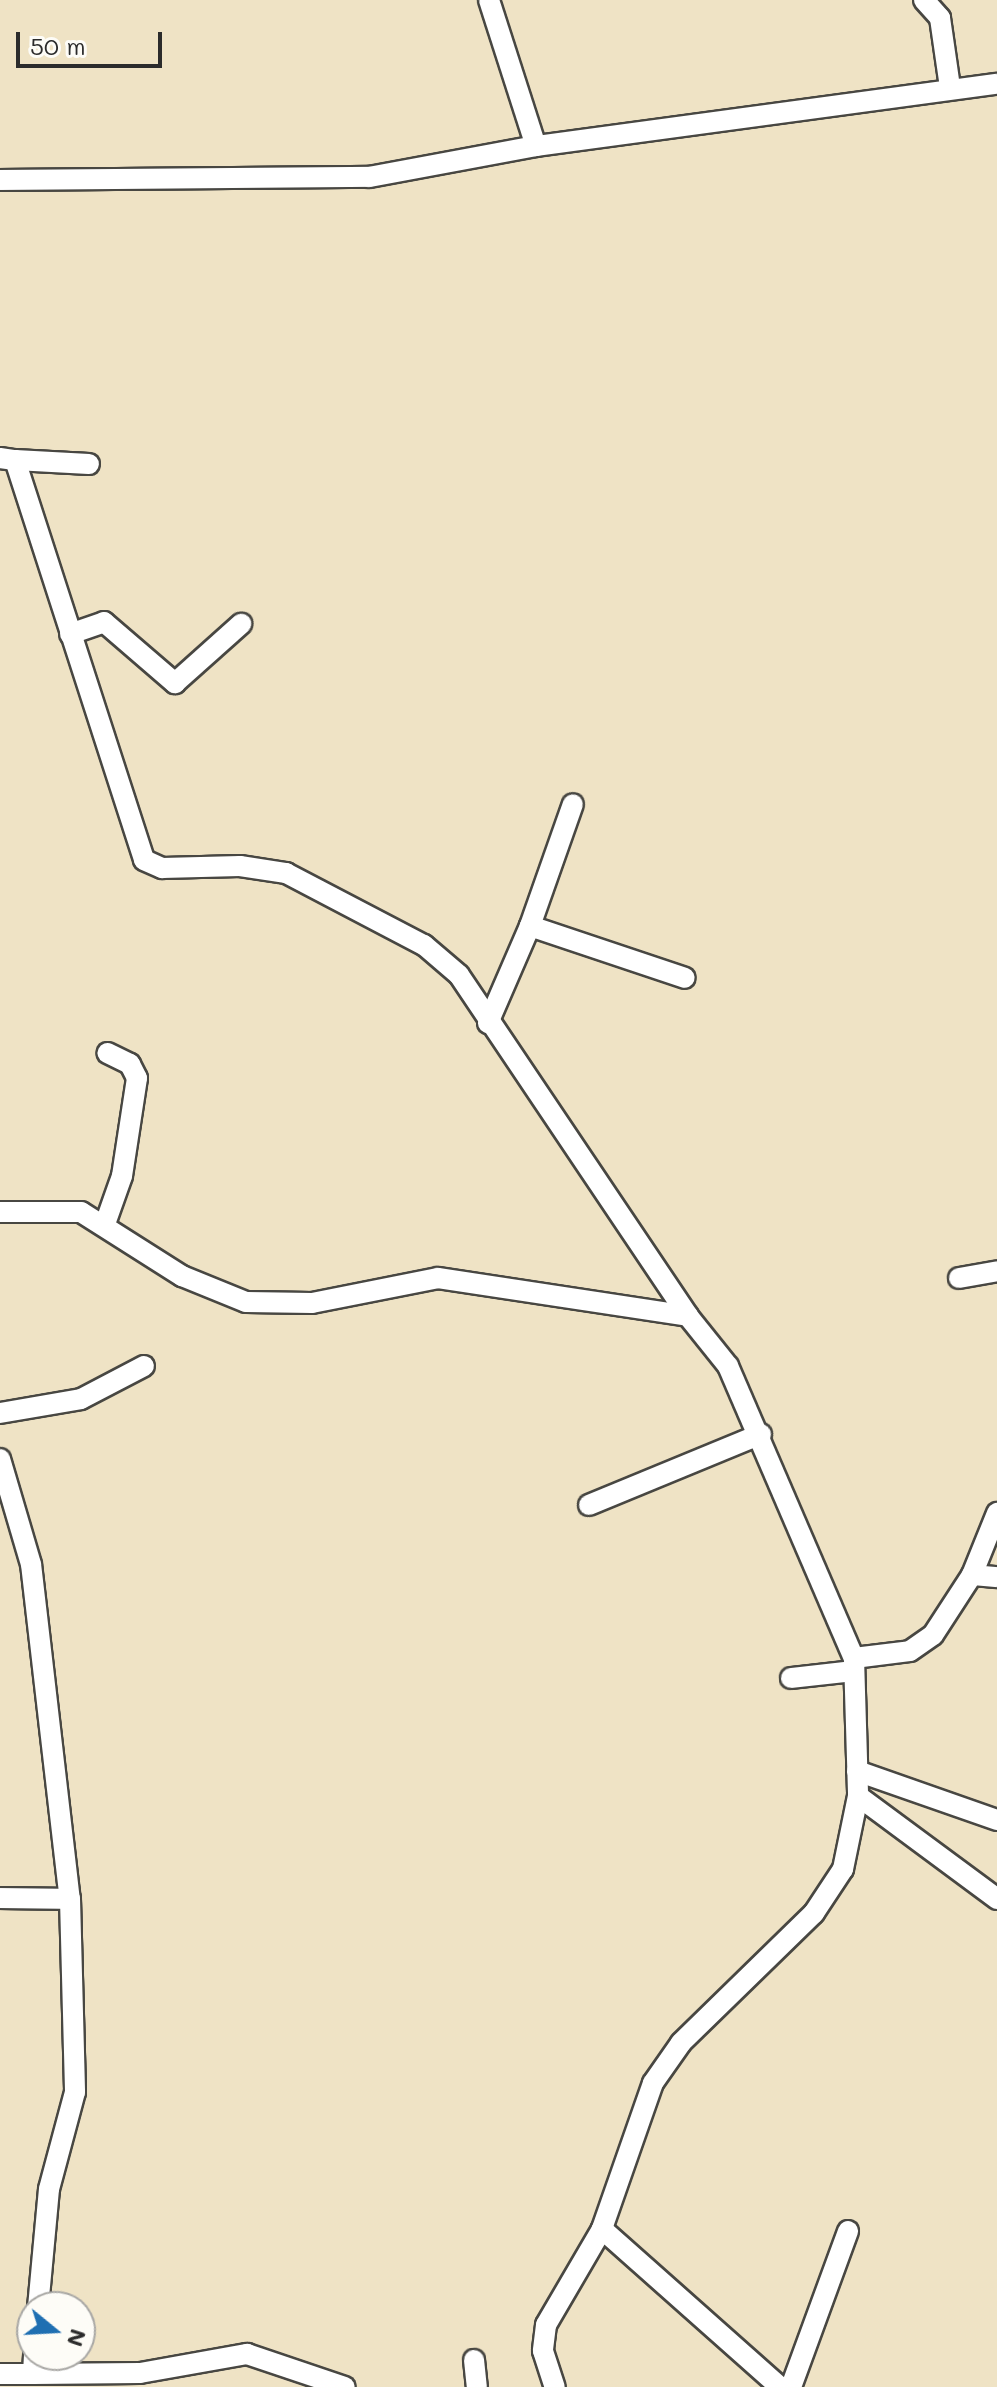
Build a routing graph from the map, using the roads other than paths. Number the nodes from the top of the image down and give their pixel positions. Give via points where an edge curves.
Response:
1 (489, 0) edge
2 (924, 0) edge
3 (997, 84) edge
4 (950, 87) junction
5 (536, 146) junction
6 (0, 180) edge
7 (7, 459) edge
8 (89, 464) dead end
9 (241, 624) dead end
10 (70, 634) junction
11 (573, 804) dead end
12 (530, 926) junction
13 (685, 978) dead end
14 (488, 1023) junction
15 (107, 1053) dead end
16 (0, 1212) edge
17 (105, 1224) junction
18 (997, 1271) edge
19 (959, 1278) dead end
20 (688, 1316) junction
21 (144, 1366) dead end
22 (0, 1413) edge
23 (761, 1434) junction
24 (0, 1459) edge
25 (589, 1505) dead end
26 (997, 1513) edge
27 (972, 1575) junction
28 (997, 1577) edge
29 (854, 1664) junction
30 (791, 1678) dead end
31 (857, 1771) junction
32 (858, 1796) junction
33 (997, 1820) edge
34 (0, 1898) edge
35 (70, 1899) junction
36 (997, 1899) edge
37 (602, 2229) junction
38 (848, 2231) dead end
39 (39, 2291) edge
40 (474, 2360) dead end
41 (96, 2370) edge
42 (345, 2387) edge
43 (477, 2387) edge
44 (555, 2387) edge
45 (780, 2387) edge
46 (791, 2387) edge

1 - 5 street
2 - 4 street via 940,18
3 - 4 street
4 - 5 street
5 - 6 street via 369,177
7 - 8 street
7 - 10 street
9 - 10 street via 175,683 110,625 100,622
10 - 14 street via 144,860 162,868 240,866 286,873 444,959
11 - 12 street
12 - 13 street
12 - 14 street
14 - 20 street
15 - 17 street via 130,1064 137,1078 122,1176
16 - 17 street via 64,1209
17 - 20 street via 182,1276 246,1302 312,1303 438,1278
18 - 19 street
20 - 23 street via 728,1366
21 - 22 street via 81,1399
23 - 25 street
23 - 29 street
24 - 35 street via 31,1564
26 - 27 street
27 - 28 street
27 - 29 street via 944,1622 921,1646
29 - 30 street
29 - 31 street
31 - 32 street
31 - 33 street
32 - 36 street
32 - 37 street via 852,1844 831,1891 681,2043 653,2083
34 - 35 street
35 - 39 street via 75,2092 49,2189
37 - 44 street via 546,2325 543,2351
37 - 45 street
38 - 46 street
40 - 43 street
41 - 42 street via 140,2373 247,2354

